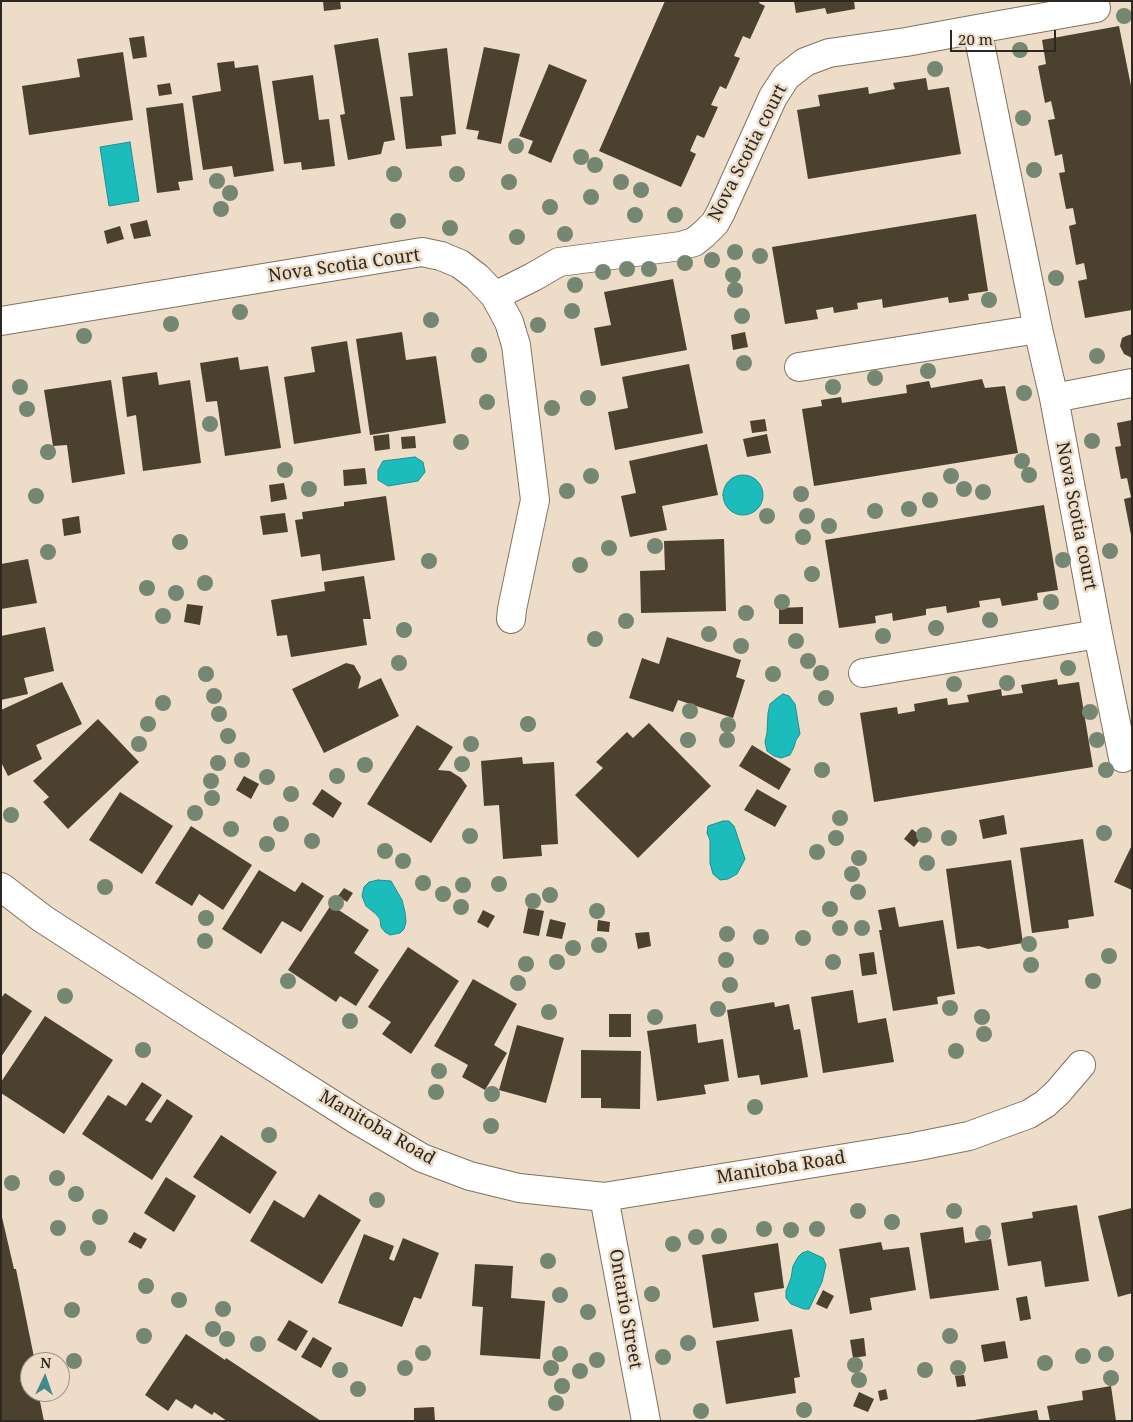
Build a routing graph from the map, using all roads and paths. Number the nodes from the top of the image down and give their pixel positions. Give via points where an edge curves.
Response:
1 (1096, 8) dead end
2 (977, 29) junction
3 (495, 296) junction
4 (1, 321) edge
5 (1038, 329) junction
6 (799, 367) dead end
7 (1132, 383) edge
8 (1054, 398) junction
9 (511, 619) dead end
10 (1098, 634) junction
11 (862, 673) dead end
12 (1123, 758) dead end
13 (1, 887) edge
14 (1081, 1065) dead end
15 (604, 1198) junction
16 (646, 1421) edge

1 - 2 street, Nova Scotia court
2 - 3 street, Nova Scotia court via 829,54 805,62 786,77 715,223 694,242 559,262
2 - 5 street, Nova Scotia court
3 - 4 street, Nova Scotia Court via 460,264 422,252
3 - 9 street, Nova Scotia Court via 509,322 516,346 535,500
5 - 6 street
5 - 8 street, Nova Scotia court
7 - 8 street
8 - 10 street, Nova Scotia court
10 - 11 street
10 - 12 street, Nova Scotia court
13 - 15 street, Manitoba Road via 43,919 190,1014 356,1120 422,1158 470,1176 519,1188
14 - 15 street, Manitoba Road via 1045,1104 1029,1114 969,1136
15 - 16 street, Ontario Street

